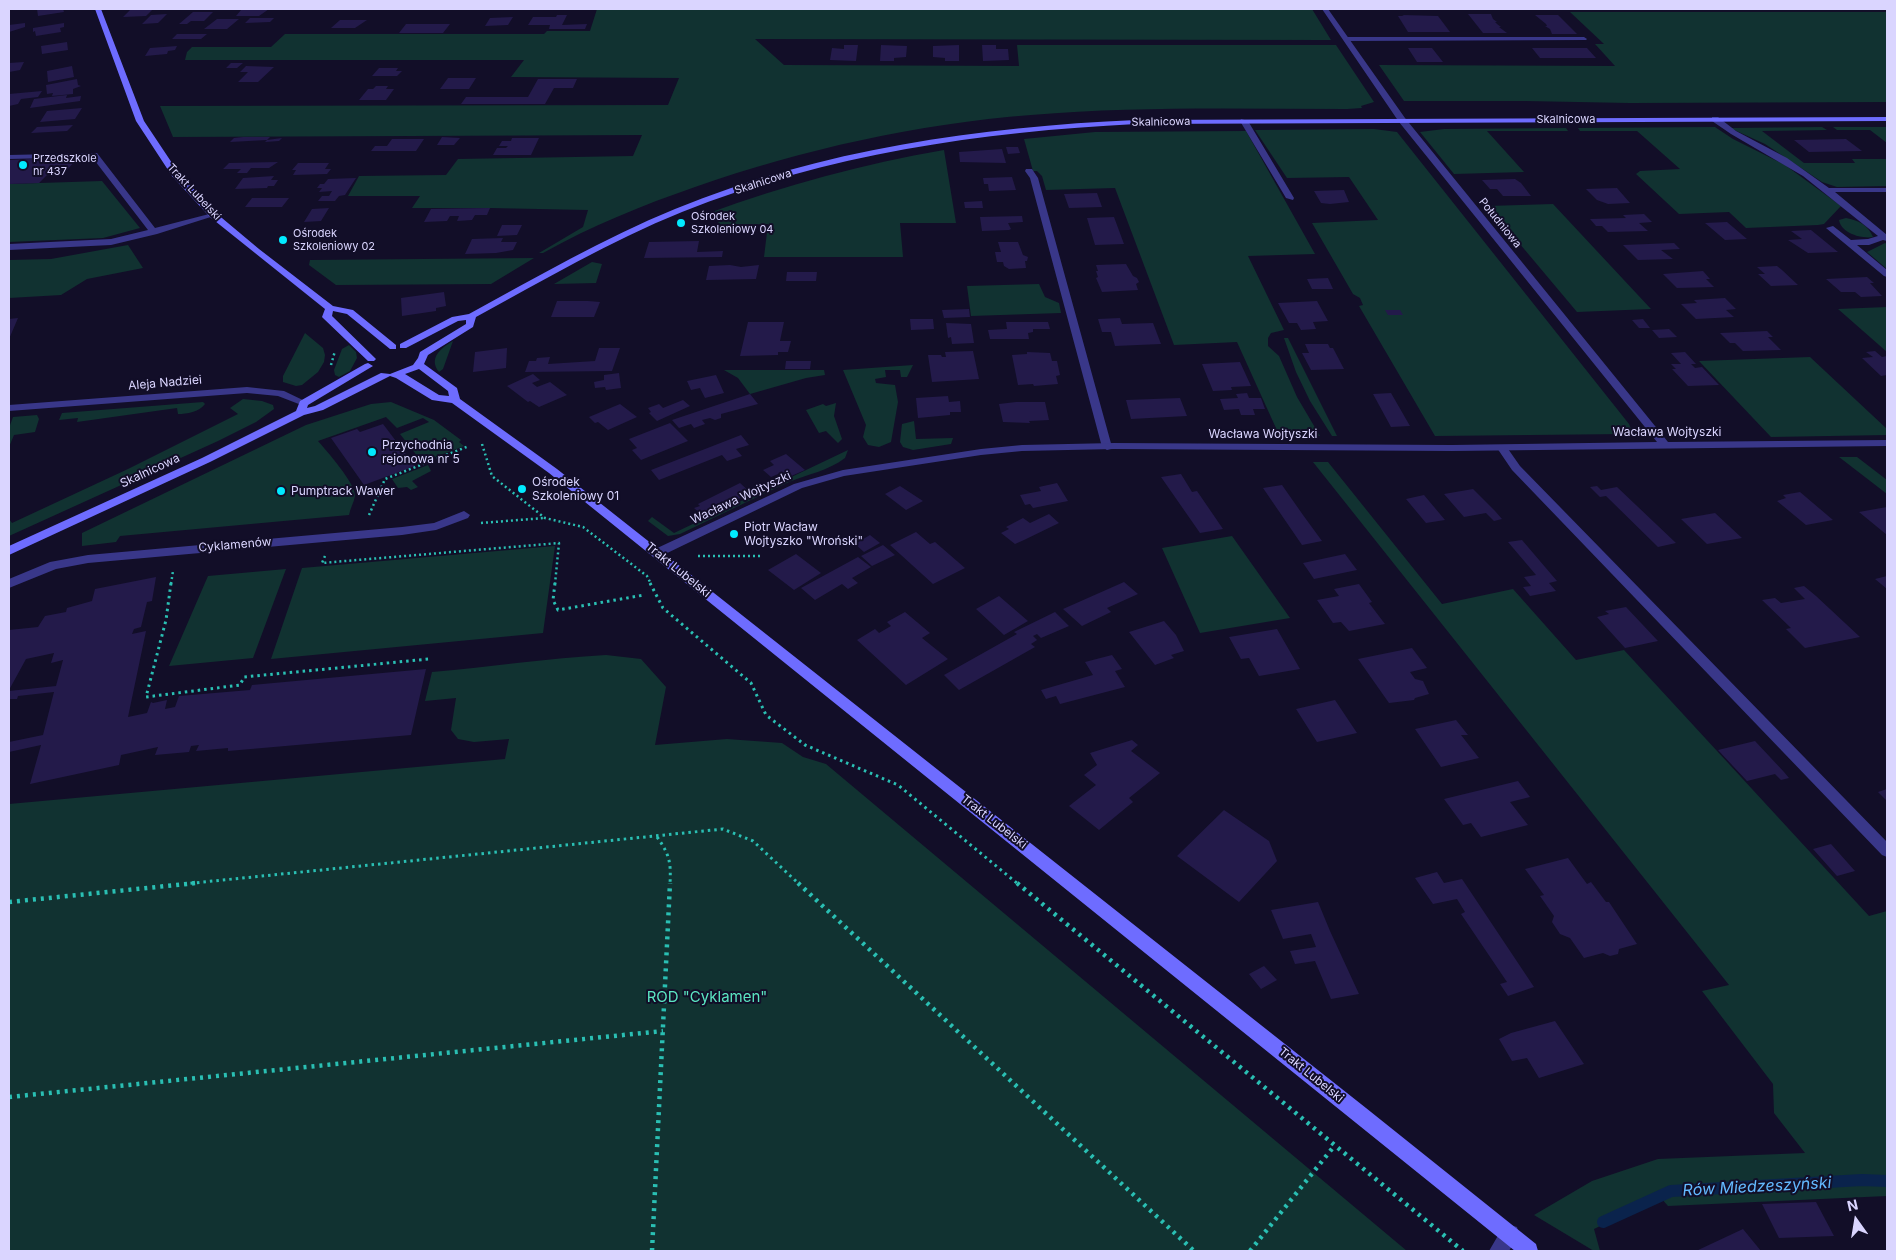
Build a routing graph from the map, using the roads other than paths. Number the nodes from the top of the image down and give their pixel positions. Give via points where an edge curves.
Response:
1 (98, 9) edge
2 (1324, 9) edge
3 (1346, 38) junction
4 (1584, 39) dead end
5 (1716, 119) junction
6 (1887, 119) edge
7 (1402, 120) junction
8 (1244, 121) junction
9 (9, 157) edge
10 (1029, 171) dead end
11 (1828, 190) junction
12 (1887, 190) edge
13 (1290, 198) dead end
14 (213, 215) junction
15 (1830, 228) dead end
16 (154, 232) junction
17 (1886, 236) edge
18 (1848, 243) junction
19 (9, 247) edge
20 (1887, 274) edge
21 (330, 308) junction
22 (472, 316) junction
23 (398, 346) junction
24 (423, 354) junction
25 (369, 362) junction
26 (419, 365) junction
27 (397, 374) junction
28 (385, 375) junction
29 (455, 400) junction
30 (9, 408) edge
31 (302, 408) junction
32 (1887, 443) edge
33 (1665, 445) junction
34 (1107, 447) junction
35 (1502, 448) junction
36 (464, 515) dead end
37 (9, 550) edge
38 (657, 553) junction
39 (9, 584) edge
40 (1887, 851) edge
41 (1510, 1234) junction
42 (1498, 1251) edge
43 (1529, 1251) edge

1 - 14 street, Trakt Lubelski via 146,131 175,174
2 - 3 street, Południowa
3 - 4 street
3 - 7 street, Południowa
5 - 6 street, Skalnicowa
5 - 7 street, Skalnicowa
5 - 11 street via 1731,132 1793,165
7 - 8 street, Skalnicowa
7 - 33 street, Południowa
8 - 13 street
8 - 22 street, Skalnicowa via 1136,122 1025,129 914,144 839,160 756,183 672,214 582,256
9 - 16 street via 94,154
10 - 34 street via 1034,178
11 - 12 street
11 - 17 street
14 - 16 street
14 - 21 street, Trakt Lubelski
15 - 18 street
16 - 19 street via 94,244
17 - 18 street via 1869,242
18 - 20 street
21 - 23 street, Trakt Lubelski via 350,312
21 - 25 street via 327,318
22 - 23 street, Skalnicowa via 455,319
22 - 24 street, Skalnicowa via 470,324
23 - 24 street, Trakt Lubelski via 416,348
23 - 25 street, Skalnicowa via 380,352
24 - 26 street
25 - 28 street via 375,373
25 - 31 street, Skalnicowa
26 - 27 street
26 - 29 street, Trakt Lubelski via 453,390
27 - 28 street
27 - 29 street, Trakt Lubelski via 436,398
28 - 31 street, Skalnicowa via 319,408
29 - 38 street, Trakt Lubelski via 537,458
30 - 31 street, Aleja Nadziei via 246,390 280,393
31 - 37 street, Skalnicowa via 206,460
32 - 33 street, Wacława Wojtyszki
33 - 35 street, Wacława Wojtyszki
34 - 35 street, Wacława Wojtyszki
34 - 38 street, Wacława Wojtyszki via 981,452 843,473 798,486
35 - 40 street via 1516,468
36 - 39 street, Cyklamenów via 436,526 88,558 54,565
38 - 41 street, Trakt Lubelski
41 - 42 street
41 - 43 street, Trakt Lubelski

